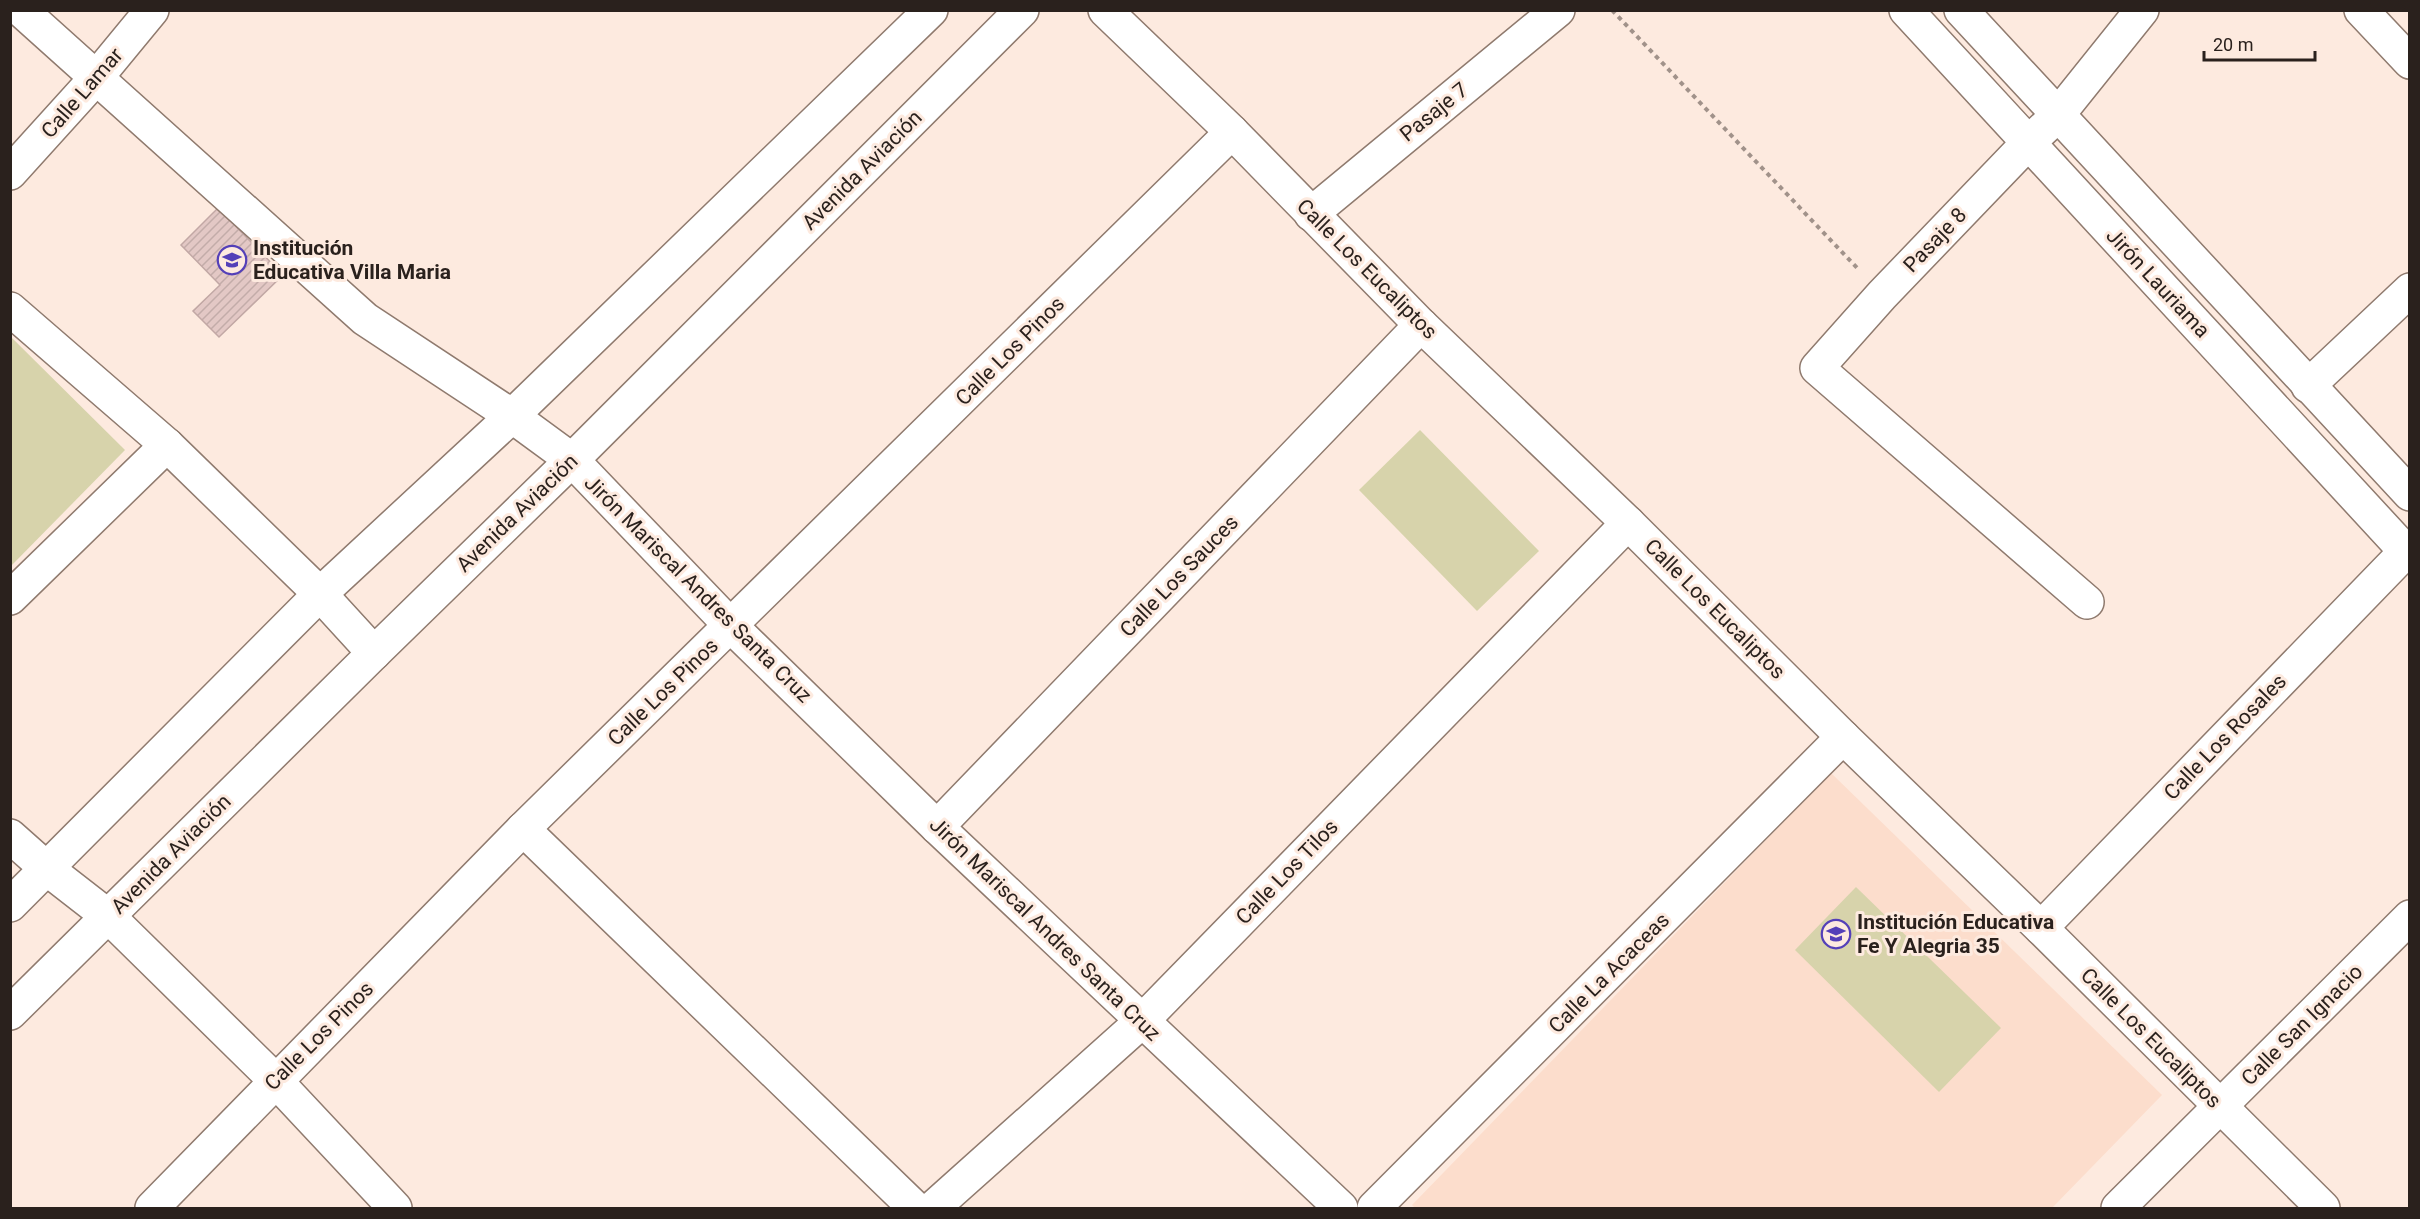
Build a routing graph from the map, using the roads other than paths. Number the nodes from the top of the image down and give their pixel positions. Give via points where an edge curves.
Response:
1 (21, 10) edge
2 (152, 10) edge
3 (931, 10) edge
4 (1022, 10) edge
5 (1105, 10) edge
6 (1558, 10) edge
7 (1906, 10) edge
8 (1961, 10) edge
9 (2142, 10) edge
10 (2361, 10) edge
11 (2409, 62) edge
12 (96, 78) junction
13 (2057, 116) junction
14 (1232, 132) junction
15 (2029, 142) junction
16 (10, 173) edge
17 (1311, 214) junction
18 (2409, 290) edge
19 (10, 309) edge
20 (1421, 325) junction
21 (2308, 386) junction
22 (512, 416) junction
23 (166, 445) junction
24 (572, 460) junction
25 (2409, 494) edge
26 (1628, 523) junction
27 (2408, 551) edge
28 (320, 594) junction
29 (10, 598) edge
30 (2087, 602) dead end
31 (731, 626) junction
32 (374, 653) junction
33 (1843, 737) junction
34 (937, 827) junction
35 (523, 829) junction
36 (10, 836) edge
37 (46, 868) junction
38 (10, 905) edge
39 (109, 917) junction
40 (2409, 917) edge
41 (2041, 928) junction
42 (10, 1013) edge
43 (1141, 1022) junction
44 (275, 1080) junction
45 (2220, 1107) junction
46 (152, 1209) edge
47 (395, 1209) edge
48 (915, 1209) edge
49 (933, 1209) edge
50 (1341, 1209) edge
51 (1374, 1209) edge
52 (2118, 1209) edge
53 (2323, 1209) edge

1 - 12 street, Jirón Mariscal Andres Santa Cruz
2 - 12 street, Calle Lamar
3 - 22 street
4 - 24 street, Avenida Aviación
5 - 14 street, Calle Los Eucaliptos
6 - 17 street, Pasaje 7
7 - 15 street, Jirón Lauriama
8 - 13 street, Jirón Lauriama
9 - 13 street, Pasaje 8
10 - 11 street
12 - 16 street, Calle Lamar
12 - 22 street, Jirón Mariscal Andres Santa Cruz via 364,320
13 - 15 street, Pasaje 8
13 - 21 street, Jirón Lauriama
14 - 17 street, Calle Los Eucaliptos
14 - 31 street, Calle Los Pinos
15 - 27 street, Jirón Lauriama
15 - 30 street, Pasaje 8 via 1817,368
17 - 20 street, Calle Los Eucaliptos
18 - 21 street
19 - 23 street
20 - 26 street, Calle Los Eucaliptos
20 - 34 street, Calle Los Sauces
21 - 25 street, Jirón Lauriama
22 - 24 street, Jirón Mariscal Andres Santa Cruz
22 - 28 street
23 - 28 street
23 - 29 street
24 - 31 street, Jirón Mariscal Andres Santa Cruz
24 - 32 street, Avenida Aviación
26 - 33 street, Calle Los Eucaliptos
26 - 43 street, Calle Los Tilos
27 - 41 street, Calle Los Rosales
28 - 32 street
28 - 37 street
31 - 34 street, Jirón Mariscal Andres Santa Cruz
31 - 35 street, Calle Los Pinos
32 - 39 street, Avenida Aviación
33 - 41 street, Calle Los Eucaliptos
33 - 51 street, Calle La Acaceas
34 - 43 street, Jirón Mariscal Andres Santa Cruz
35 - 44 street, Calle Los Pinos
35 - 48 street
36 - 37 street
37 - 38 street
37 - 39 street
39 - 42 street, Avenida Aviación
39 - 44 street
40 - 45 street, Calle San Ignacio
41 - 45 street, Calle Los Eucaliptos
43 - 49 street, Calle Los Tilos
43 - 50 street, Jirón Mariscal Andres Santa Cruz
44 - 46 street, Calle Los Pinos
44 - 47 street
45 - 52 street, Calle San Ignacio
45 - 53 street, Calle Los Eucaliptos

